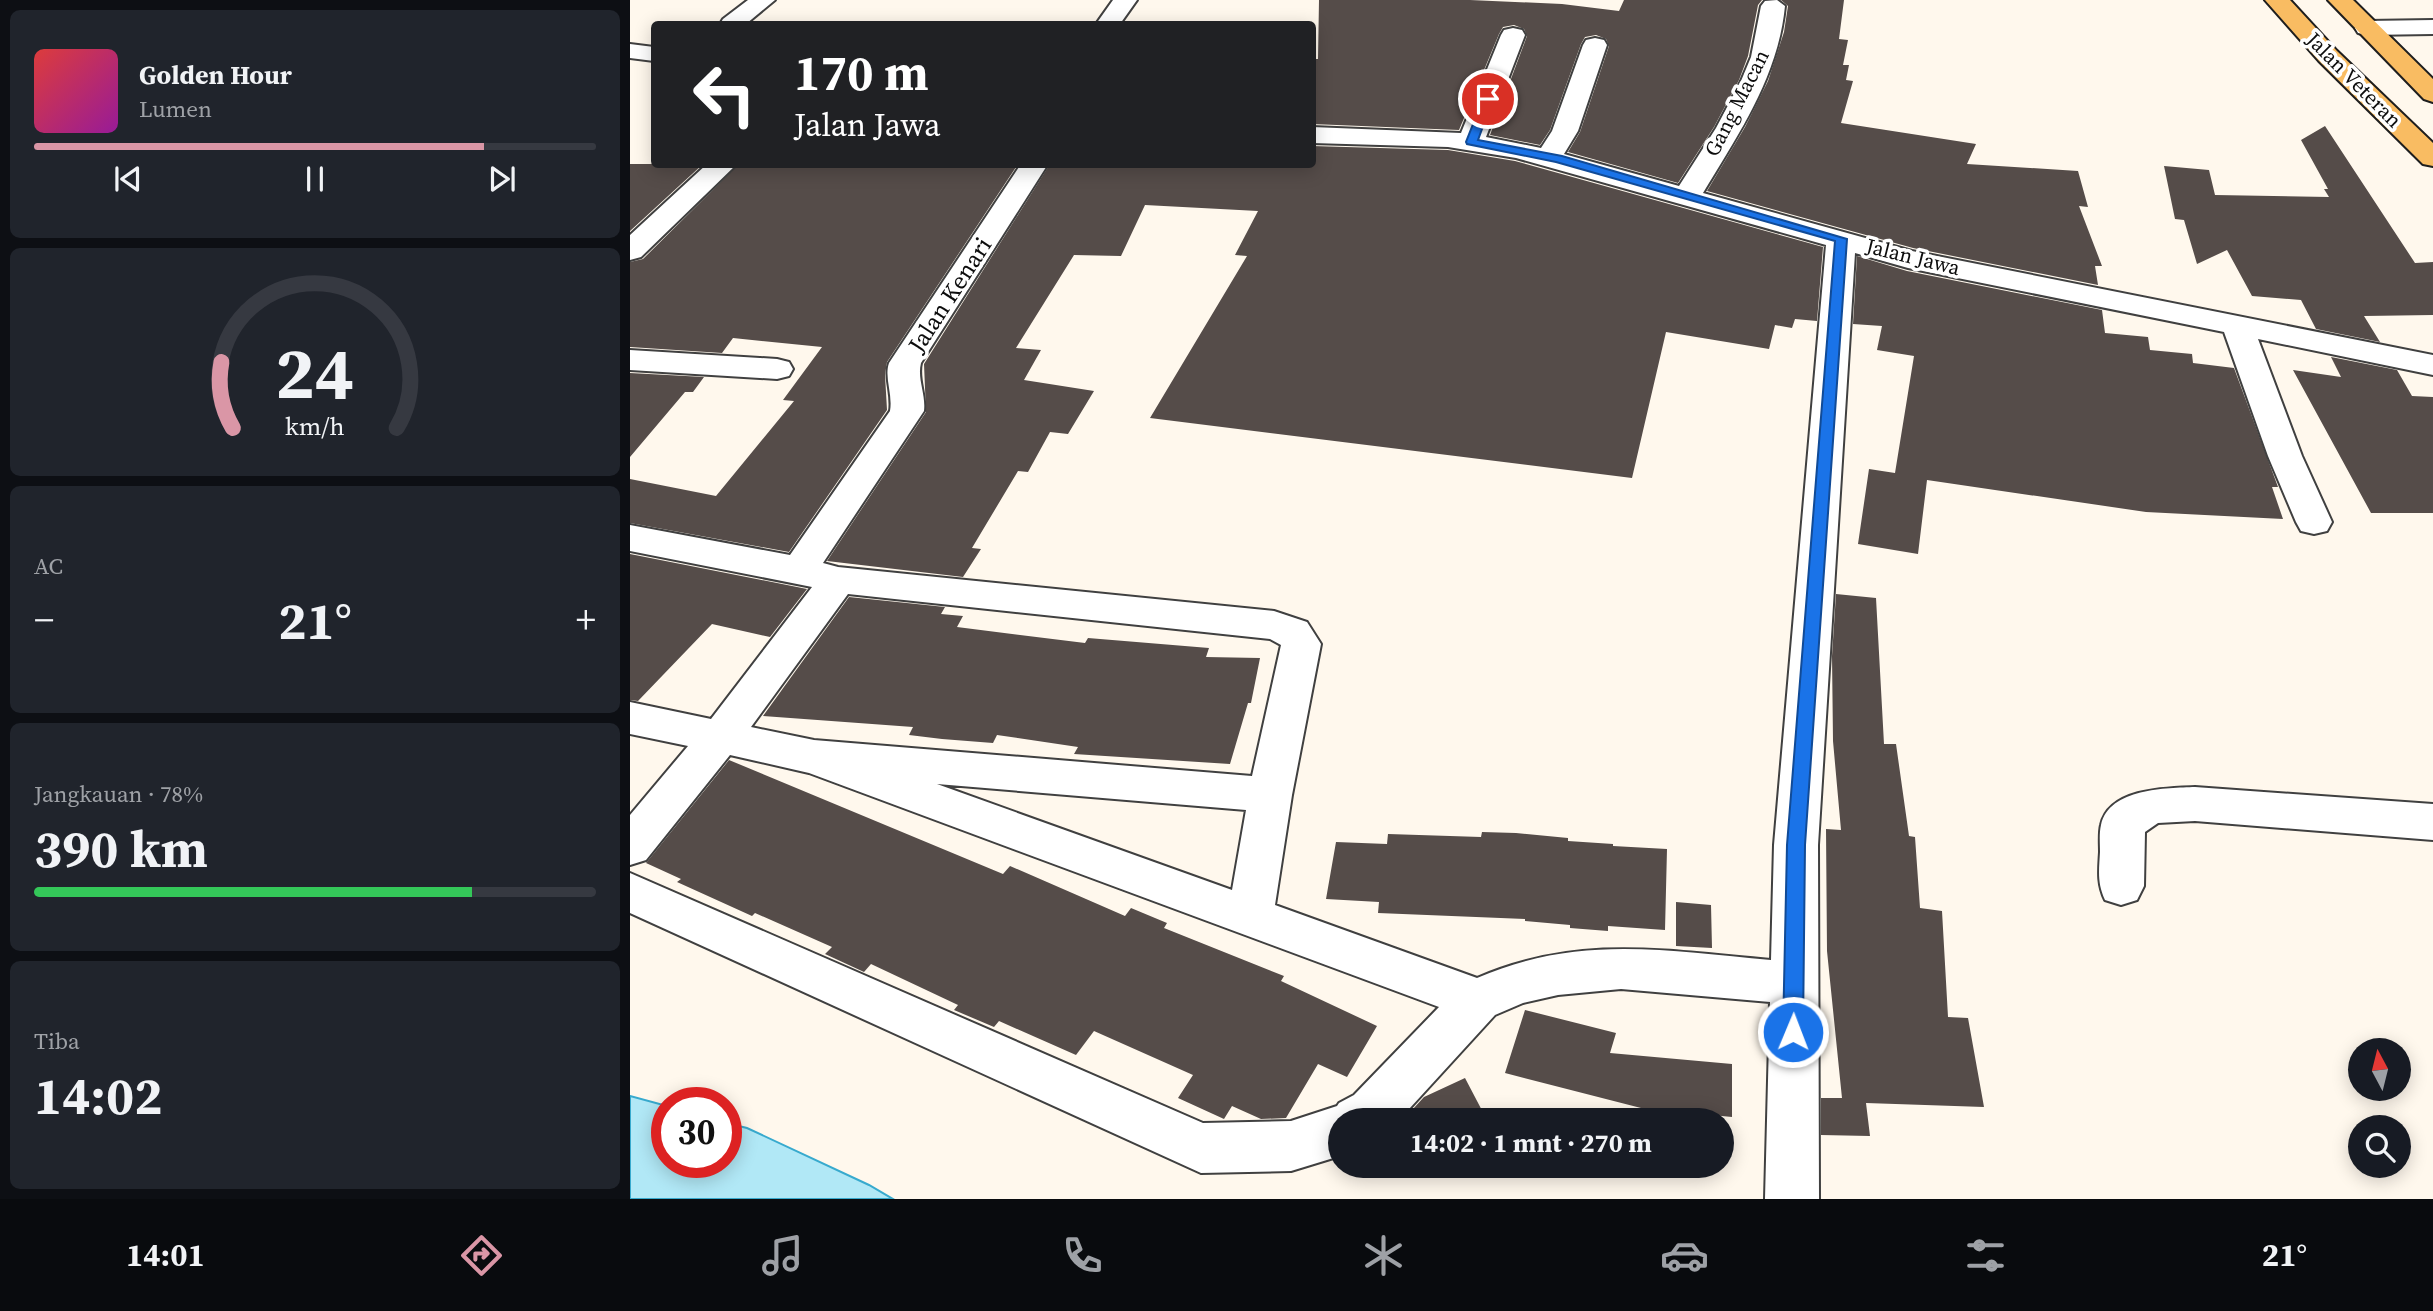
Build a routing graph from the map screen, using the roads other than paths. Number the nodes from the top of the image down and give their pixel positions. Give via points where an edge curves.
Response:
1 (763, 0) edge
2 (1125, 0) edge
3 (2277, 0) edge
4 (2340, 0) edge
5 (1773, 6) dead end
6 (736, 21) edge
7 (1110, 21) edge
8 (2367, 27) junction
9 (2433, 27) edge
10 (1513, 35) dead end
11 (1595, 45) dead end
12 (630, 51) edge
13 (2389, 51) junction
14 (2422, 53) dead end
15 (651, 54) edge
16 (2433, 94) edge
17 (1316, 135) edge
18 (1471, 142) junction
19 (1549, 157) junction
20 (2433, 158) edge
21 (720, 168) edge
22 (1032, 168) edge
23 (1687, 195) junction
24 (1841, 239) junction
25 (630, 251) edge
26 (2238, 327) junction
27 (630, 360) edge
28 (2433, 365) edge
29 (777, 369) dead end
30 (2315, 522) dead end
31 (630, 538) edge
32 (818, 575) junction
33 (630, 718) edge
34 (721, 736) junction
35 (814, 757) junction
36 (1270, 795) junction
37 (2433, 822) edge
38 (630, 847) edge
39 (2121, 886) dead end
40 (630, 892) edge
41 (1250, 917) junction
42 (1794, 983) junction
43 (1478, 1000) junction
44 (1376, 1108) edge
45 (1328, 1137) edge
46 (1792, 1199) edge

1 - 6 street
2 - 7 street
3 - 20 main road, Jalan Veteran
4 - 8 main road, Jalan Veteran
5 - 23 street, Gang Macan via 1772,30 1761,63
8 - 9 street
8 - 13 main road, Jalan Veteran
10 - 18 street
11 - 19 street via 1565,131
12 - 15 street
13 - 14 street
13 - 16 main road, Jalan Veteran
17 - 18 street, Jalan Jawa
18 - 19 street, Jalan Jawa
19 - 23 street, Jalan Jawa
21 - 25 street
22 - 32 street, Jalan Kenari via 905,363 903,376 910,398 907,411
23 - 24 street, Jalan Jawa
24 - 26 street, Jalan Jawa
24 - 42 street via 1797,832
26 - 28 street, Jalan Jawa
26 - 30 street
27 - 29 street
31 - 32 street
32 - 34 street, Jalan Kenari
32 - 36 street via 1274,625 1293,632 1301,644
33 - 34 street
34 - 35 street
34 - 38 street, Jalan Kenari
35 - 36 street
35 - 41 street
36 - 41 street
37 - 39 street via 2195,804 2149,806 2123,824
40 - 45 street via 1201,1149 1262,1149
41 - 43 street
42 - 43 street via 1621,968 1517,983
42 - 46 street
43 - 44 street

